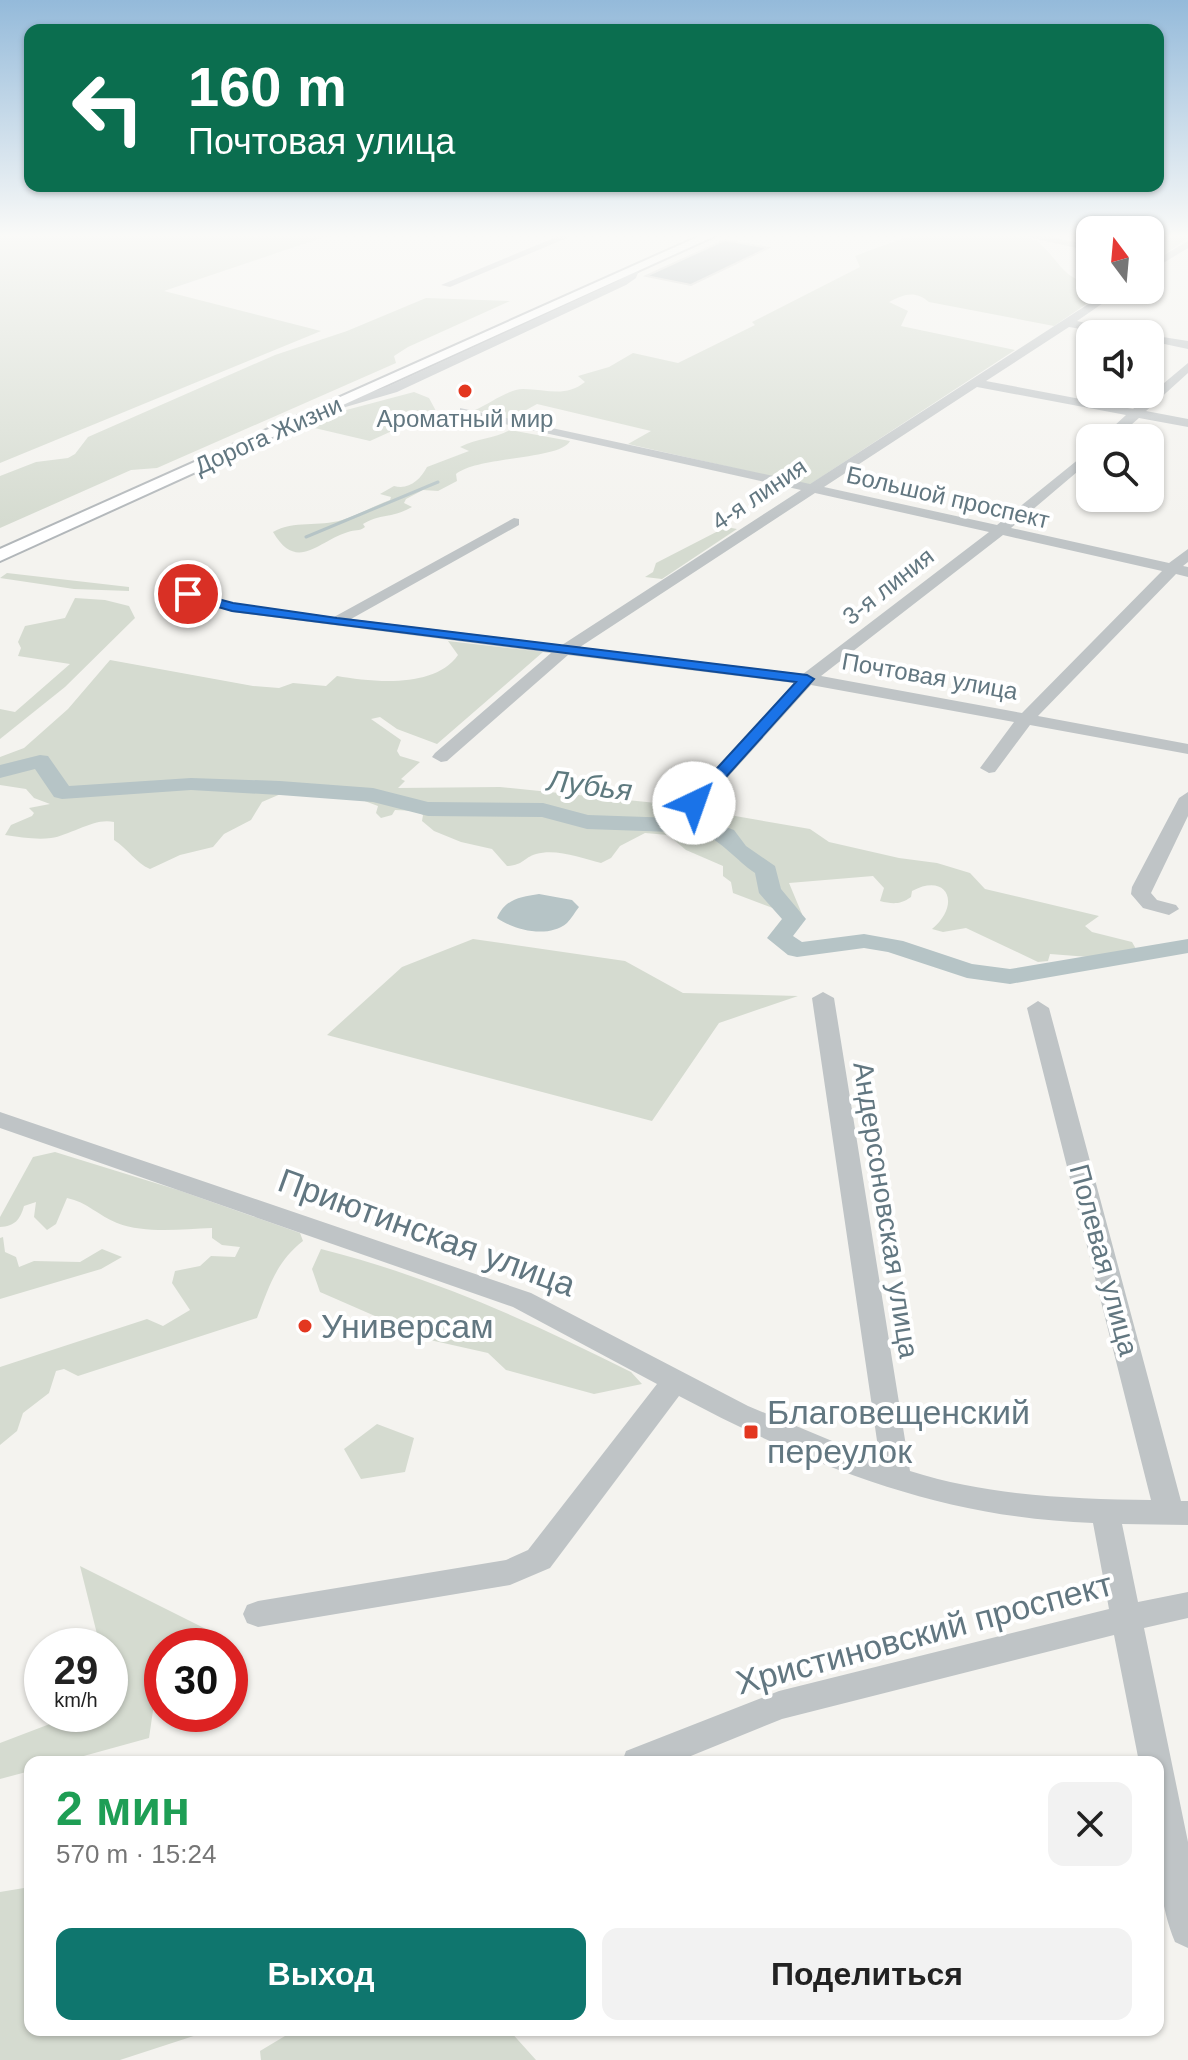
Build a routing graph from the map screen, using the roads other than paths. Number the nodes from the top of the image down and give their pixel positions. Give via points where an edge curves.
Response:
1 (483, 331) edge
2 (498, 331) edge
3 (1056, 331) edge
4 (1164, 341) edge
5 (1188, 345) edge
6 (1188, 367) edge
7 (976, 383) junction
8 (464, 411) dead end
9 (1137, 414) junction
10 (1188, 423) edge
11 (1125, 424) edge
12 (1076, 466) edge
13 (809, 488) junction
14 (514, 522) dead end
15 (999, 531) junction
16 (0, 547) edge
17 (1188, 553) edge
18 (0, 556) edge
19 (1181, 570) edge
20 (188, 594) dead end
21 (337, 622) junction
22 (563, 651) junction
23 (807, 679) junction
24 (1026, 718) junction
25 (1188, 749) edge
26 (441, 757) dead end
27 (989, 768) dead end
28 (1188, 798) edge
29 (694, 803) dead end
30 (1169, 909) dead end
31 (823, 998) dead end
32 (1038, 1008) dead end
33 (0, 1120) edge
34 (675, 1381) junction
35 (897, 1478) junction
36 (1105, 1511) junction
37 (1179, 1512) edge
38 (1188, 1605) edge
39 (258, 1614) dead end
40 (1127, 1618) junction
41 (653, 1756) edge
42 (1154, 1756) edge
43 (1164, 1807) edge
44 (1188, 1930) edge

1 - 16 main road, Дорога Жизни
2 - 18 main road, Дорога Жизни
3 - 7 street, 4-я линия
4 - 5 street
6 - 9 street
7 - 9 street
7 - 13 street, 4-я линия
8 - 13 street, Большой проспект
9 - 10 street
9 - 11 street
12 - 15 street, 3-я линия
13 - 15 street, Большой проспект
13 - 22 street, 4-я линия
14 - 21 street
15 - 19 street, Большой проспект
15 - 23 street, 3-я линия
17 - 19 street
19 - 24 street
20 - 21 street, Почтовая улица via 232,607
21 - 22 street, Почтовая улица
22 - 23 street, Почтовая улица
22 - 26 street, 4-я линия
23 - 24 street, Почтовая улица
23 - 29 street, 3-я линия
24 - 25 street, Почтовая улица
24 - 27 street
28 - 30 street via 1142,887 1150,904
31 - 35 street, Андерсоновская улица
32 - 37 street, Полевая улица
33 - 34 street, Приютинская улица via 522,1300
34 - 35 street, Приютинская улица
34 - 39 street via 539,1559 510,1572
35 - 36 street, Приютинская улица via 989,1502
36 - 37 street, Приютинская улица
36 - 40 street
38 - 40 street, Христиновский проспект
40 - 41 street, Христиновский проспект via 779,1705
40 - 42 street
43 - 44 street

